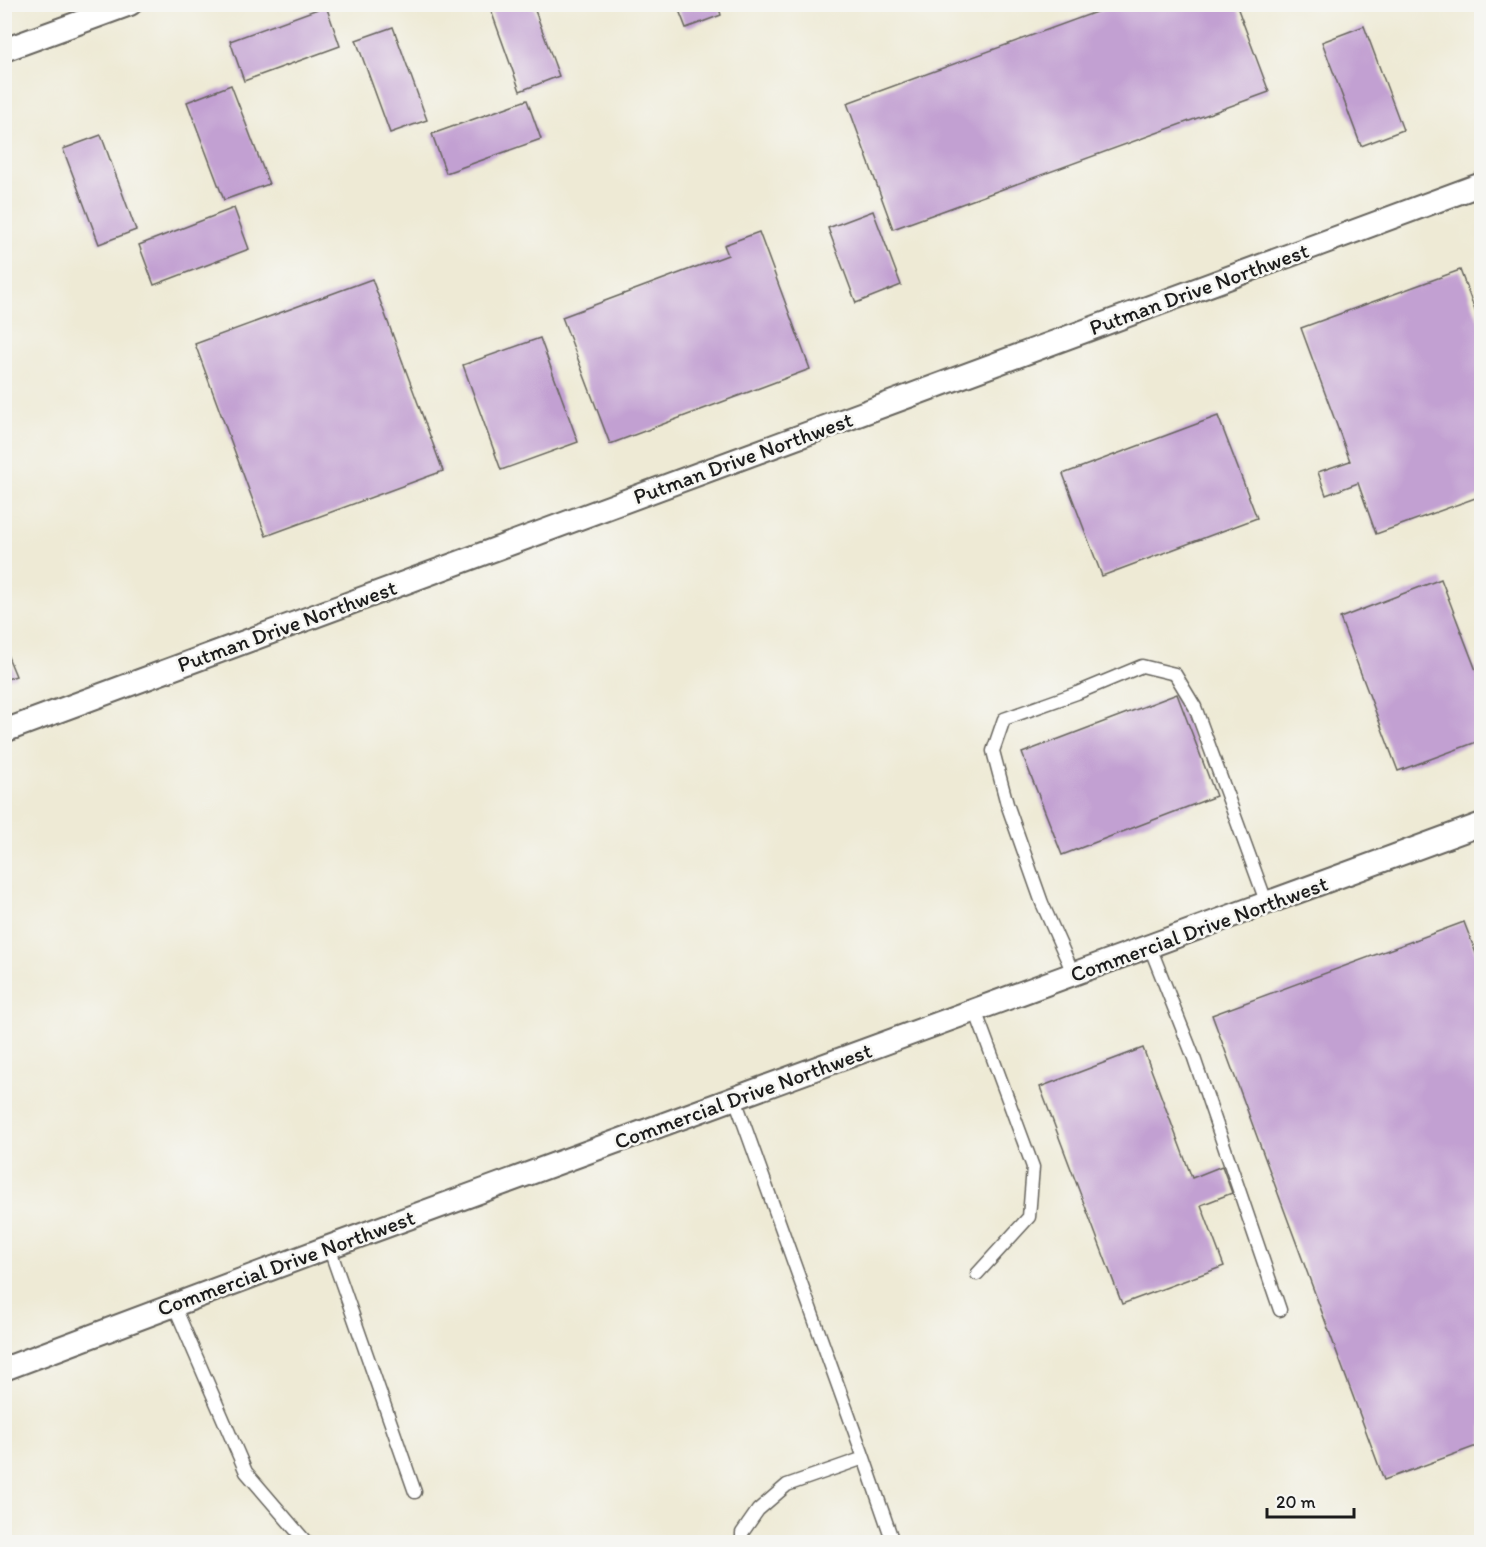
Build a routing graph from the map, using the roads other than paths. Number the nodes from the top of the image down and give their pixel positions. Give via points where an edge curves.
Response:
1 (130, 4) edge
2 (4, 50) edge
3 (1482, 184) edge
4 (4, 731) edge
5 (1482, 824) edge
6 (1267, 904) junction
7 (1150, 947) junction
8 (1074, 975) junction
9 (975, 1010) junction
10 (735, 1098) junction
11 (329, 1247) junction
12 (977, 1274) dead end
13 (174, 1305) junction
14 (1280, 1310) dead end
15 (4, 1369) edge
16 (864, 1458) junction
17 (415, 1492) dead end
18 (306, 1542) edge
19 (741, 1542) edge
20 (893, 1542) edge

1 - 2 street
3 - 4 street, Putman Drive Northwest
5 - 6 street, Commercial Drive Northwest
6 - 7 street, Commercial Drive Northwest
6 - 8 lane via 1195,707 1175,674 1142,666 1004,719 993,751 1042,903
7 - 8 street, Commercial Drive Northwest
7 - 14 lane via 1194,1058
8 - 9 street, Commercial Drive Northwest
9 - 10 street, Commercial Drive Northwest
9 - 12 lane via 1033,1167 1029,1217
10 - 11 street, Commercial Drive Northwest
10 - 16 lane
11 - 13 street, Commercial Drive Northwest
11 - 17 lane
13 - 15 street, Commercial Drive Northwest
13 - 18 lane via 246,1472
16 - 19 lane via 787,1485 758,1510 742,1533
16 - 20 lane

